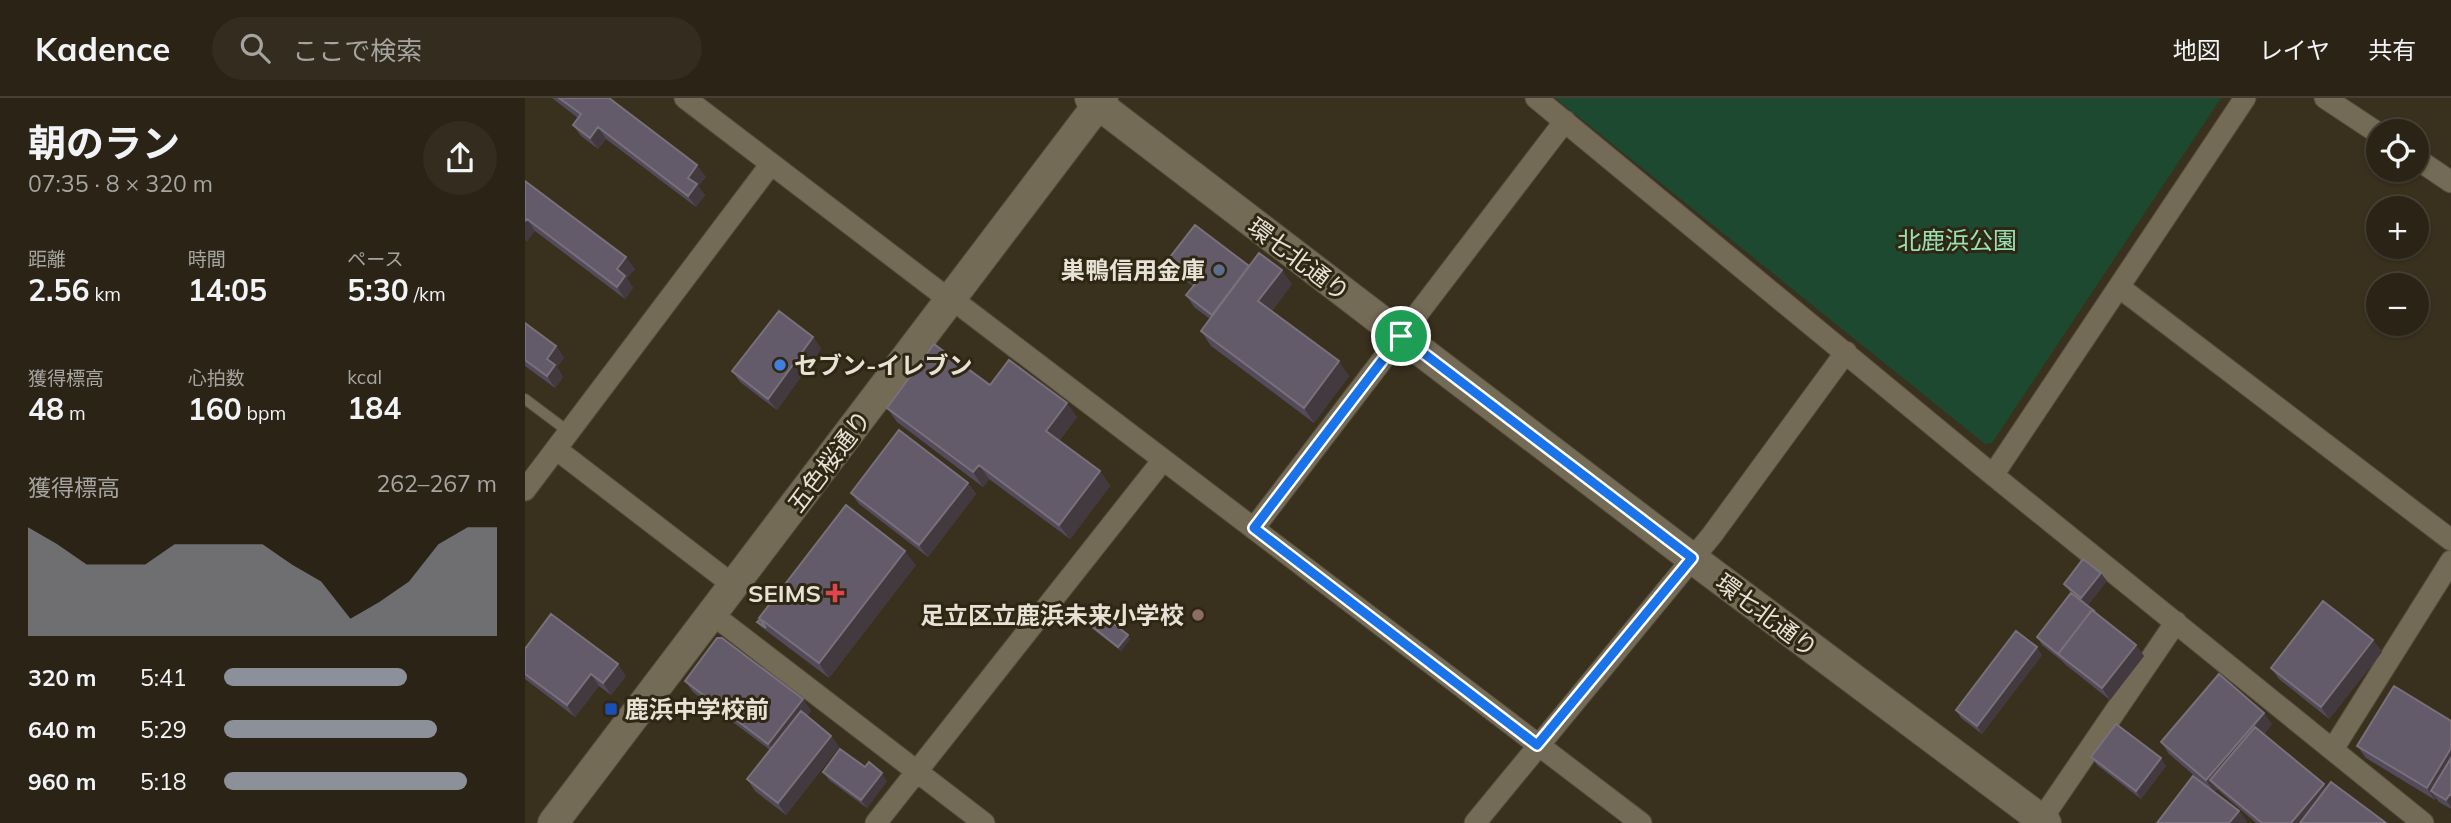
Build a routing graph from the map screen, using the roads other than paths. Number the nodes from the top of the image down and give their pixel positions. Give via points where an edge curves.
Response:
1 (685, 98) edge
2 (1536, 98) edge
3 (2245, 98) edge
4 (2325, 98) edge
5 (1097, 100) edge
6 (1565, 121) junction
7 (2366, 126) edge
8 (771, 164) junction
9 (2429, 167) edge
10 (2451, 182) edge
11 (2119, 286) junction
12 (952, 300) junction
13 (1401, 336) junction
14 (1846, 352) junction
15 (525, 399) edge
16 (563, 441) junction
17 (1163, 460) junction
18 (1993, 475) junction
19 (525, 490) edge
20 (1254, 528) junction
21 (2451, 540) edge
22 (1692, 558) junction
23 (2451, 561) edge
24 (733, 585) junction
25 (712, 614) junction
26 (2176, 622) junction
27 (1537, 745) junction
28 (2333, 749) junction
29 (916, 769) junction
30 (2042, 822) edge
31 (553, 823) edge
32 (876, 823) edge
33 (984, 823) edge
34 (1475, 823) edge
35 (1641, 823) edge
36 (2423, 823) edge

1 - 8 street
2 - 6 street
3 - 11 street
4 - 7 street
5 - 12 street, 五色桜通り
5 - 13 street, 環七北通り
6 - 13 street
6 - 14 street
8 - 12 street
8 - 16 street
9 - 10 street
11 - 18 street
11 - 21 street
12 - 17 street
12 - 24 street, 五色桜通り
13 - 20 street
13 - 22 street, 環七北通り
14 - 18 street
14 - 22 street
15 - 16 lane
16 - 19 street
16 - 24 street
17 - 20 street
17 - 29 street
18 - 26 street
20 - 27 street
22 - 27 street
22 - 30 street, 環七北通り
23 - 28 street
24 - 25 street, 五色桜通り
25 - 29 street
25 - 31 street, 五色桜通り
26 - 28 street
26 - 30 street
27 - 34 street
27 - 35 street
28 - 36 street
29 - 32 street
29 - 33 street

